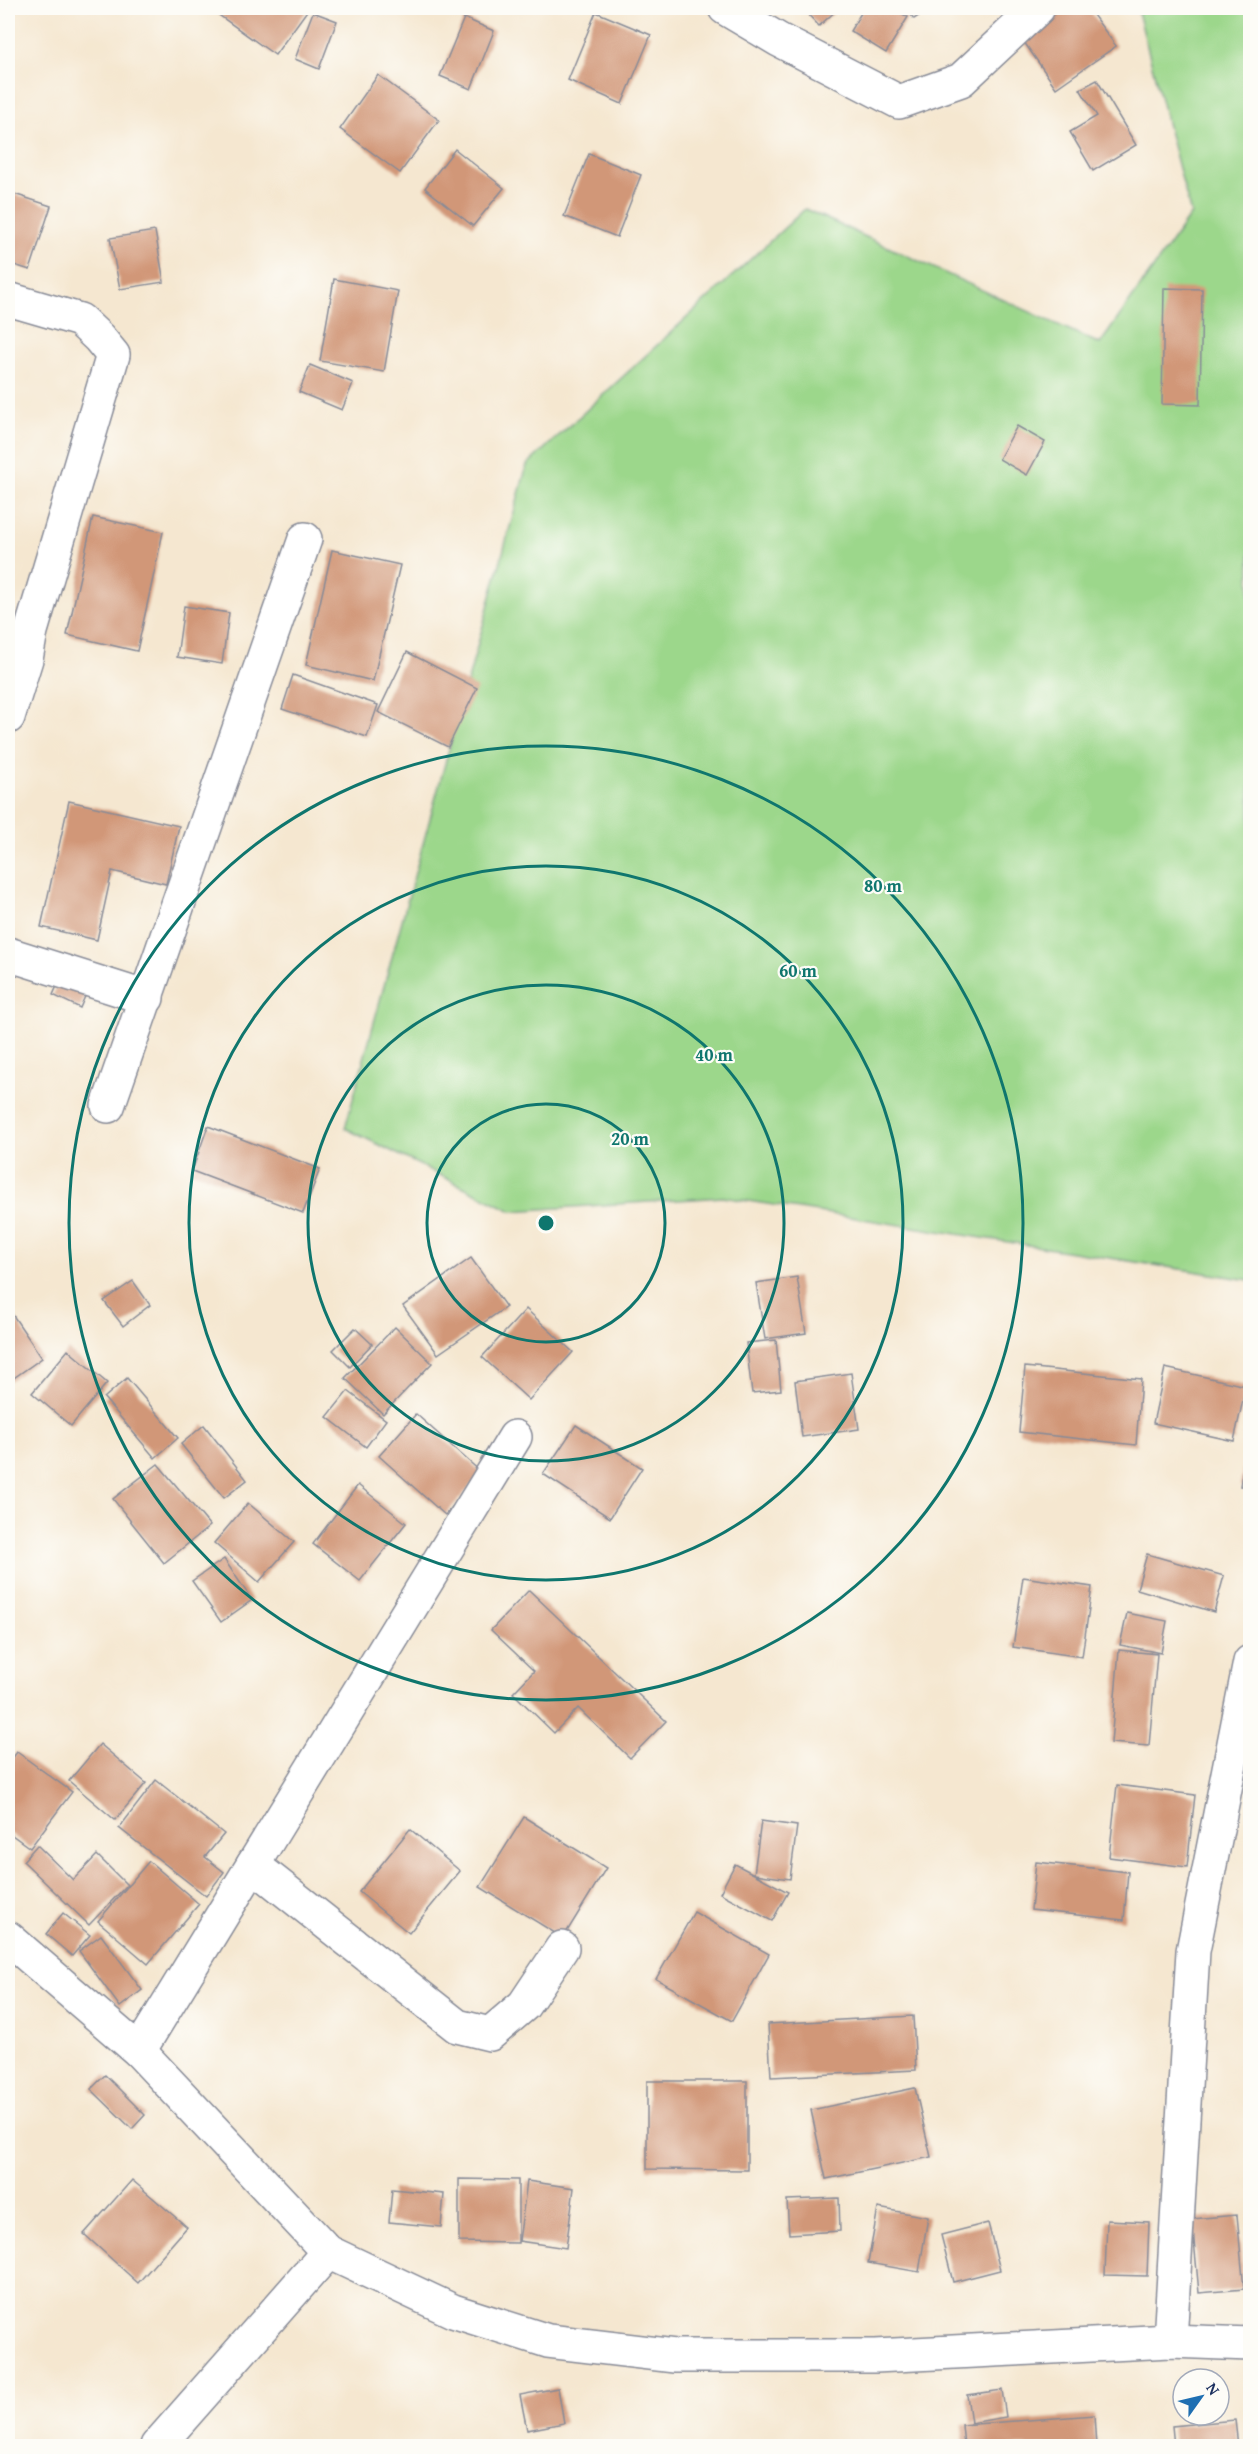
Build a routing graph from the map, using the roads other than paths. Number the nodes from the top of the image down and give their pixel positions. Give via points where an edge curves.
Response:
1 (725, 8) edge
2 (1038, 8) edge
3 (8, 299) edge
4 (305, 539) dead end
5 (8, 717) edge
6 (8, 954) edge
7 (147, 998) junction
8 (108, 1106) dead end
9 (515, 1437) dead end
10 (1251, 1662) edge
11 (253, 1865) junction
12 (8, 1938) edge
13 (562, 1948) dead end
14 (139, 2051) junction
15 (328, 2252) junction
16 (1170, 2340) junction
17 (1251, 2344) edge
18 (157, 2446) edge

1 - 2 street via 899,102 961,80
3 - 5 street via 80,320 113,355
4 - 7 street
6 - 7 street
7 - 8 street
9 - 11 street
10 - 16 street via 1193,1951
11 - 13 street via 457,2026 490,2034 524,2005
11 - 14 street
12 - 14 street
14 - 15 street
15 - 16 street via 453,2311 548,2341 675,2356 875,2356
15 - 18 street
16 - 17 street

